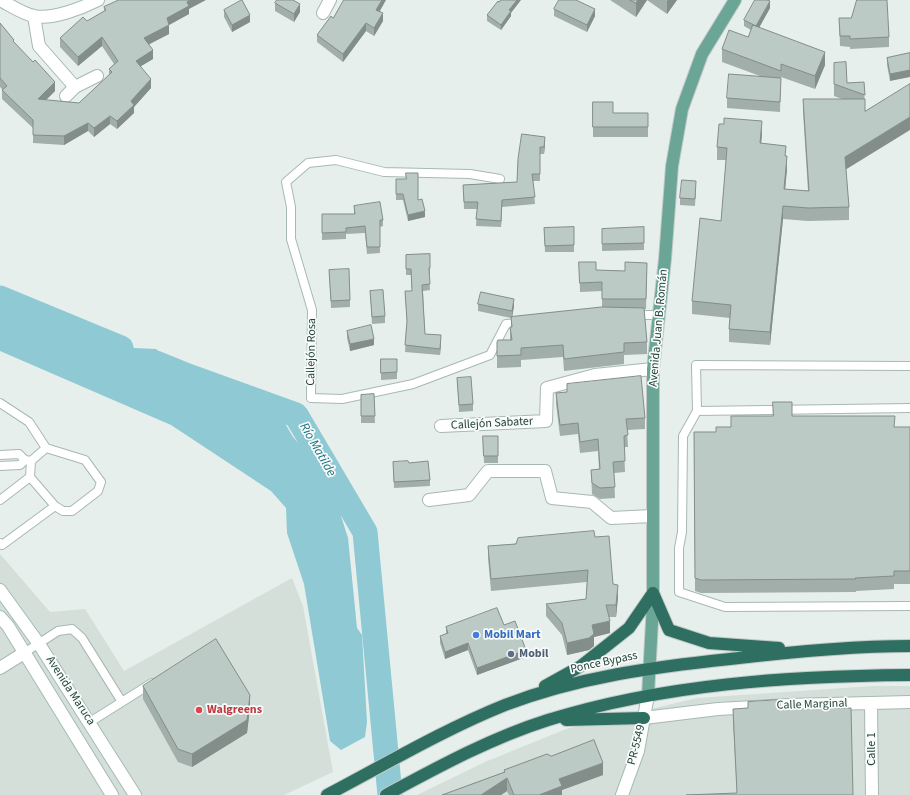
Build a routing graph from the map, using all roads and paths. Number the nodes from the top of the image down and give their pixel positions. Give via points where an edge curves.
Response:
1 (0, 0) edge
2 (98, 0) edge
3 (330, 0) edge
4 (735, 0) edge
5 (323, 14) dead end
6 (34, 16) junction
7 (97, 76) dead end
8 (75, 86) junction
9 (66, 96) dead end
10 (500, 179) dead end
11 (624, 315) edge
12 (659, 315) junction
13 (527, 322) edge
14 (910, 366) edge
15 (653, 369) junction
16 (0, 403) edge
17 (910, 408) edge
18 (697, 411) junction
19 (441, 426) dead end
20 (46, 448) junction
21 (0, 455) edge
22 (28, 460) junction
23 (0, 466) edge
24 (30, 477) junction
25 (0, 500) edge
26 (429, 500) dead end
27 (55, 506) junction
28 (652, 516) junction
29 (0, 543) edge
30 (0, 590) edge
31 (653, 593) junction
32 (910, 606) edge
33 (0, 617) edge
34 (39, 644) junction
35 (910, 646) edge
36 (816, 650) junction
37 (24, 653) junction
38 (0, 668) edge
39 (650, 668) junction
40 (910, 675) edge
41 (162, 677) edge
42 (648, 695) junction
43 (521, 700) junction
44 (122, 702) junction
45 (910, 702) edge
46 (871, 703) junction
47 (644, 718) junction
48 (547, 720) junction
49 (90, 722) junction
50 (112, 795) edge
51 (135, 795) edge
52 (327, 795) edge
53 (386, 795) edge
54 (622, 795) edge
55 (872, 795) edge

1 - 6 street
2 - 6 street via 82,8 53,15
3 - 5 street
4 - 12 main road, Avenida Juan B. Román via 702,54 682,109 672,166
6 - 8 street via 39,46
7 - 8 street
8 - 9 street
10 - 13 lane, Callejón Rosa via 470,174 384,172 336,160 308,163 286,182 291,207 291,239 312,310 311,398 342,399 413,384 490,355 506,324
11 - 12 lane
12 - 15 main road, Avenida Juan B. Román
14 - 18 lane via 696,365
15 - 19 street, Callejón Sabater via 595,375 547,388 546,421
15 - 28 main road, Avenida Juan B. Román
16 - 20 lane via 29,422
17 - 18 lane
18 - 32 lane via 683,436 679,592 725,607
20 - 22 lane
20 - 27 lane via 85,460 101,482 98,491 72,511 63,511
21 - 22 lane via 19,454
22 - 23 lane via 20,465
22 - 24 lane
24 - 25 lane
24 - 27 lane
26 - 28 street via 469,495 488,471 545,471 552,498 592,502 611,518
27 - 29 lane via 2,545
28 - 31 main road, Avenida Juan B. Román
30 - 34 street, Avenida Maruca
31 - 36 highway via 668,630 709,644
31 - 39 main road, Avenida Juan B. Román
31 - 43 highway via 629,628 581,666
33 - 37 street, Avenida Maruca
34 - 37 lane
34 - 44 lane via 58,631 72,629 82,638 103,668
34 - 49 street, Avenida Maruca
35 - 36 highway, Ponce Bypass via 860,646
36 - 39 highway, Ponce Bypass
37 - 38 street
37 - 50 street, Avenida Maruca
39 - 42 main road, Avenida Juan B. Román
39 - 43 highway, Ponce Bypass via 601,676
40 - 42 highway via 787,680
41 - 44 lane
42 - 47 street, PR-5549
42 - 48 highway
43 - 52 highway, Ponce Bypass via 444,733
44 - 49 lane
45 - 46 street, Calle Marginal
46 - 47 street, Calle Marginal via 718,709
46 - 55 street, Calle 1
47 - 48 highway
47 - 54 street, PR-5549 via 638,751
48 - 53 highway via 498,738
49 - 51 street, Avenida Maruca

